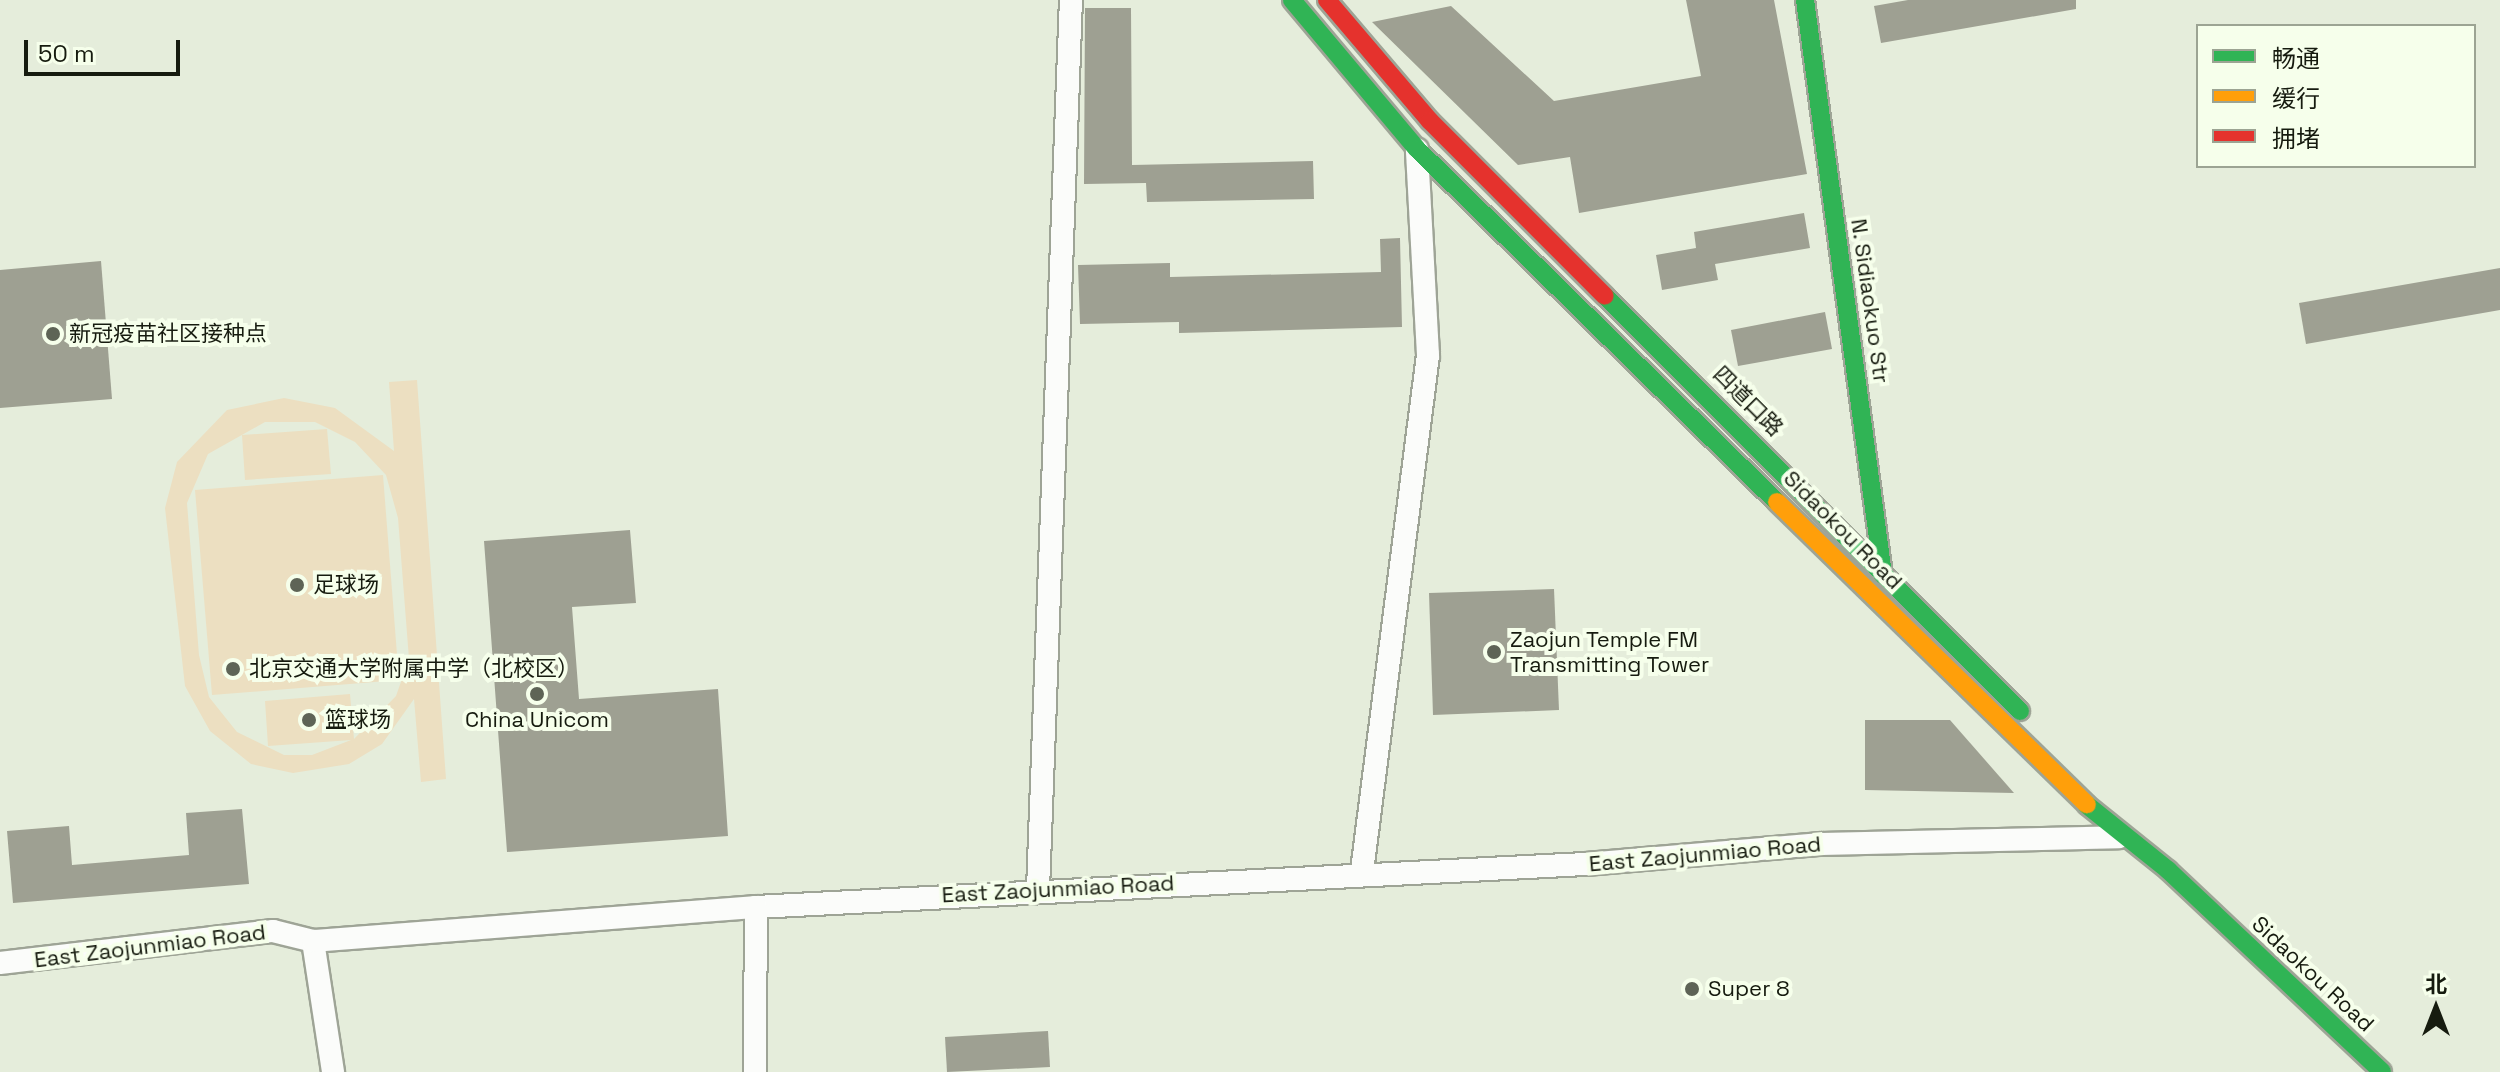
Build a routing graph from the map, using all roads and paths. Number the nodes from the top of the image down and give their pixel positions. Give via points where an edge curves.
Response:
1 (1071, 0) edge
2 (1292, 0) edge
3 (1327, 0) edge
4 (1805, 0) edge
5 (1417, 149) junction
6 (1883, 568) junction
7 (1887, 609) junction
8 (2119, 837) junction
9 (2168, 870) junction
10 (1362, 871) junction
11 (1038, 890) junction
12 (756, 907) junction
13 (313, 941) junction
14 (0, 963) edge
15 (333, 1072) edge
16 (755, 1072) edge
17 (2382, 1072) edge

1 - 11 street
2 - 5 street, Sidaokou Road
3 - 6 street, 四道口路 via 1430,121
4 - 6 street, N. Sidiaokuo Str
5 - 7 street, Sidaokou Road
5 - 10 street via 1428,355
6 - 7 street, N. Sidiaokuo Str
6 - 9 street, 四道口路 via 2133,824
7 - 8 street, Sidaokou Road
8 - 9 street, Sidaokou Road
8 - 10 street, East Zaojunmiao Road via 1821,844 1586,864
9 - 17 street, Sidaokou Road
10 - 11 street, East Zaojunmiao Road
11 - 12 street, East Zaojunmiao Road
12 - 13 street, East Zaojunmiao Road
12 - 16 street
13 - 14 street, East Zaojunmiao Road via 273,931
13 - 15 street

